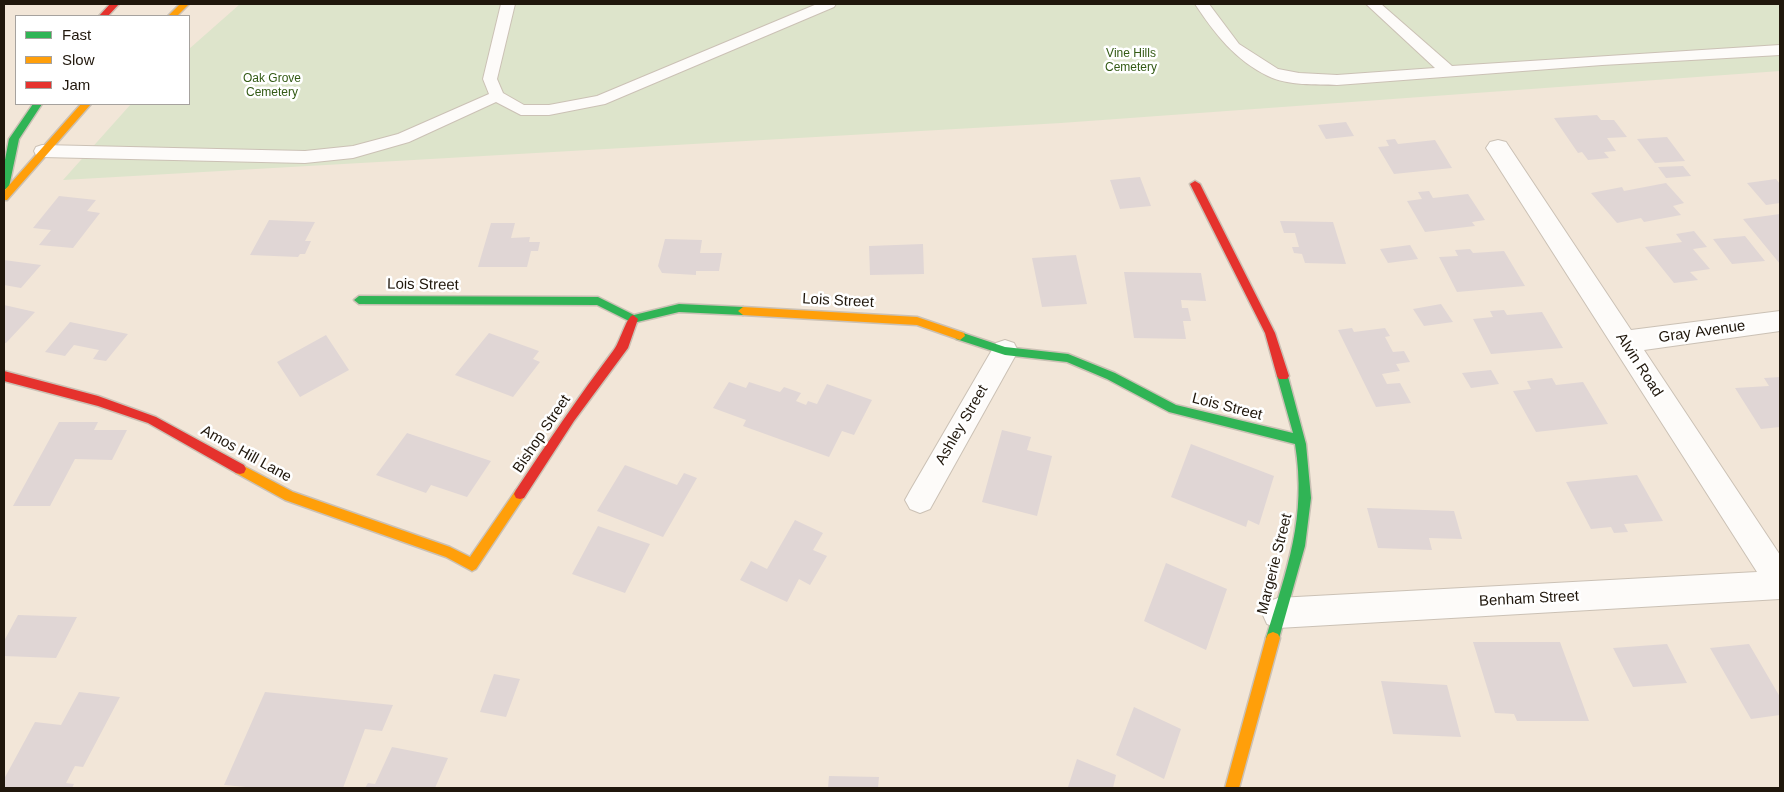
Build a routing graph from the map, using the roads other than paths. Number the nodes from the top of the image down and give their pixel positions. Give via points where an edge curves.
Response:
1 (115, 4) edge
2 (184, 4) edge
3 (508, 4) edge
4 (829, 4) edge
5 (1202, 4) edge
6 (1373, 4) edge
7 (104, 15) edge
8 (173, 15) edge
9 (1780, 50) edge
10 (1450, 73) junction
11 (497, 96) junction
12 (36, 105) edge
13 (85, 105) edge
14 (1498, 148) dead end
15 (42, 151) junction
16 (1195, 184) dead end
17 (4, 187) edge
18 (4, 197) edge
19 (359, 300) dead end
20 (633, 319) junction
21 (1780, 321) edge
22 (1624, 342) junction
23 (1005, 350) junction
24 (4, 376) edge
25 (1299, 440) junction
26 (920, 500) dead end
27 (472, 565) joint
28 (1780, 583) edge
29 (1278, 613) junction
30 (1232, 788) edge

1 - 7 street
2 - 8 street
3 - 11 lane via 490,79
4 - 11 lane via 600,100 549,110 521,110
5 - 10 lane via 1234,47 1274,73 1337,80
6 - 10 lane
9 - 10 lane
11 - 15 lane via 403,138 353,152 305,157
12 - 17 street via 14,139
13 - 15 street
14 - 22 street, Alvin Road
15 - 18 street
16 - 25 street, Margerie Street via 1270,333 1297,421
19 - 20 street, Lois Street via 598,301
20 - 23 street, Lois Street via 679,308 917,320
20 - 27 street, Bishop Street via 624,345 570,418
21 - 22 street, Gray Avenue
22 - 28 street, Alvin Road
23 - 25 street, Lois Street via 1068,358 1111,376 1173,409
23 - 26 street, Ashley Street
24 - 27 street, Amos Hill Lane via 98,401 152,420 289,496 450,554
25 - 29 street, Margerie Street via 1304,514
28 - 29 street, Benham Street
29 - 30 street, Margerie Street

